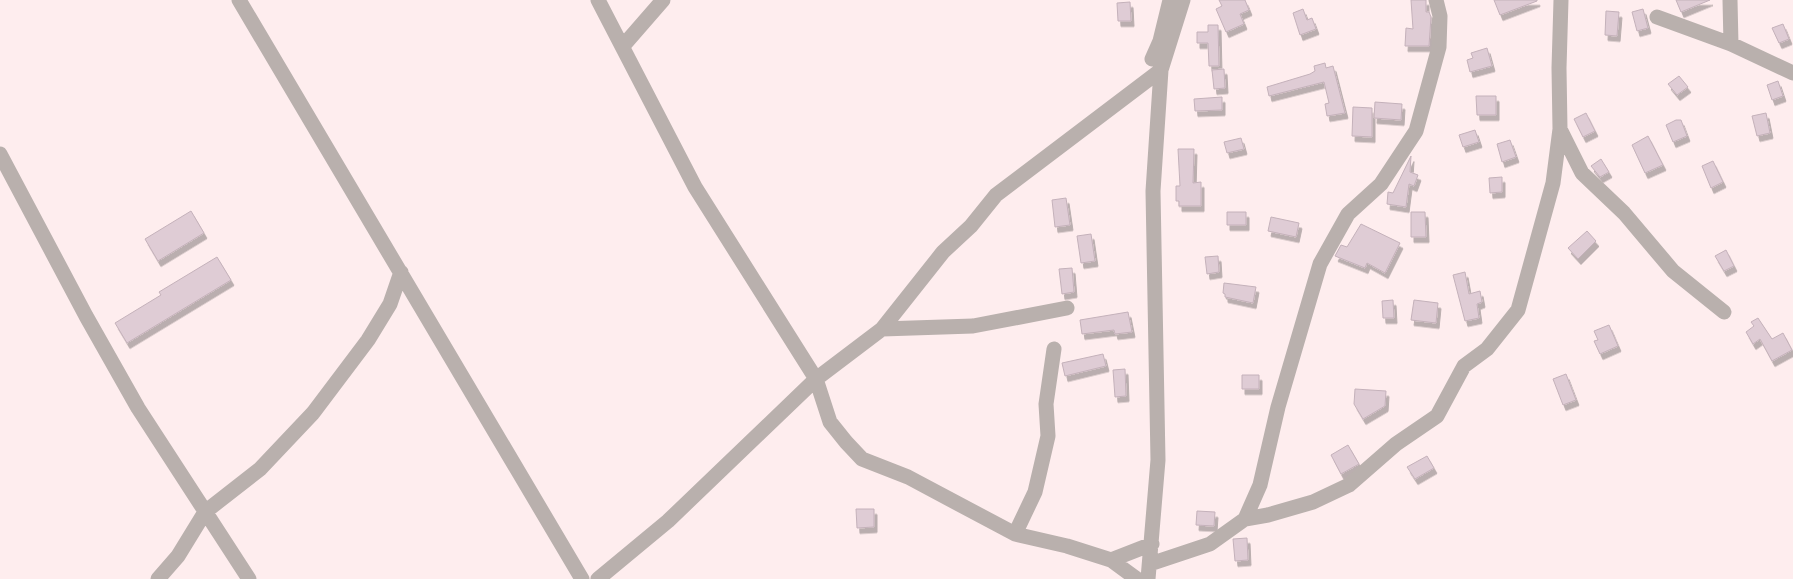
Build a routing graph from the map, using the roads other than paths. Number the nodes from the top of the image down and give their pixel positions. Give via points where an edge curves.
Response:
1 (239, 0) edge
2 (598, 0) edge
3 (663, 0) edge
4 (1170, 0) edge
5 (1183, 0) edge
6 (1436, 0) edge
7 (1561, 0) edge
8 (1730, 0) edge
9 (1657, 17) dead end
10 (1731, 44) junction
11 (623, 46) junction
12 (1157, 65) junction
13 (1793, 73) edge
14 (1560, 129) junction
15 (0, 154) edge
16 (401, 272) junction
17 (1067, 308) dead end
18 (1724, 312) dead end
19 (882, 329) junction
20 (1054, 349) dead end
21 (816, 379) junction
22 (205, 512) junction
23 (1245, 518) junction
24 (1015, 534) junction
25 (1152, 544) junction
26 (1111, 560) junction
27 (1149, 572) edge
28 (158, 579) edge
29 (249, 579) edge
30 (582, 579) edge
31 (598, 579) edge
32 (1137, 579) edge

1 - 16 street
2 - 11 street
3 - 11 street
4 - 12 street
5 - 12 street
6 - 23 street via 1440,16 1438,47 1416,131 1381,184 1348,214 1320,264 1281,398 1260,485
7 - 14 street
8 - 10 street
9 - 10 street
10 - 13 street
11 - 21 street via 695,186
12 - 19 street via 996,195 972,226 943,252
12 - 25 street via 1153,192 1158,460
14 - 18 street via 1582,173 1624,213 1673,271
14 - 23 street via 1553,183 1518,310 1487,349 1464,366 1437,416 1396,444 1349,484 1313,502
15 - 22 street via 138,408
16 - 22 street via 390,304 368,340 313,413 260,469
16 - 30 street
17 - 19 street via 973,326
19 - 21 street
20 - 24 street via 1046,404 1048,436 1035,492
21 - 24 street via 830,422 862,459 908,478
21 - 31 street via 668,520
22 - 28 street via 178,556
22 - 29 street
23 - 27 street via 1210,544
24 - 26 street
25 - 26 street
25 - 27 street
26 - 32 street

